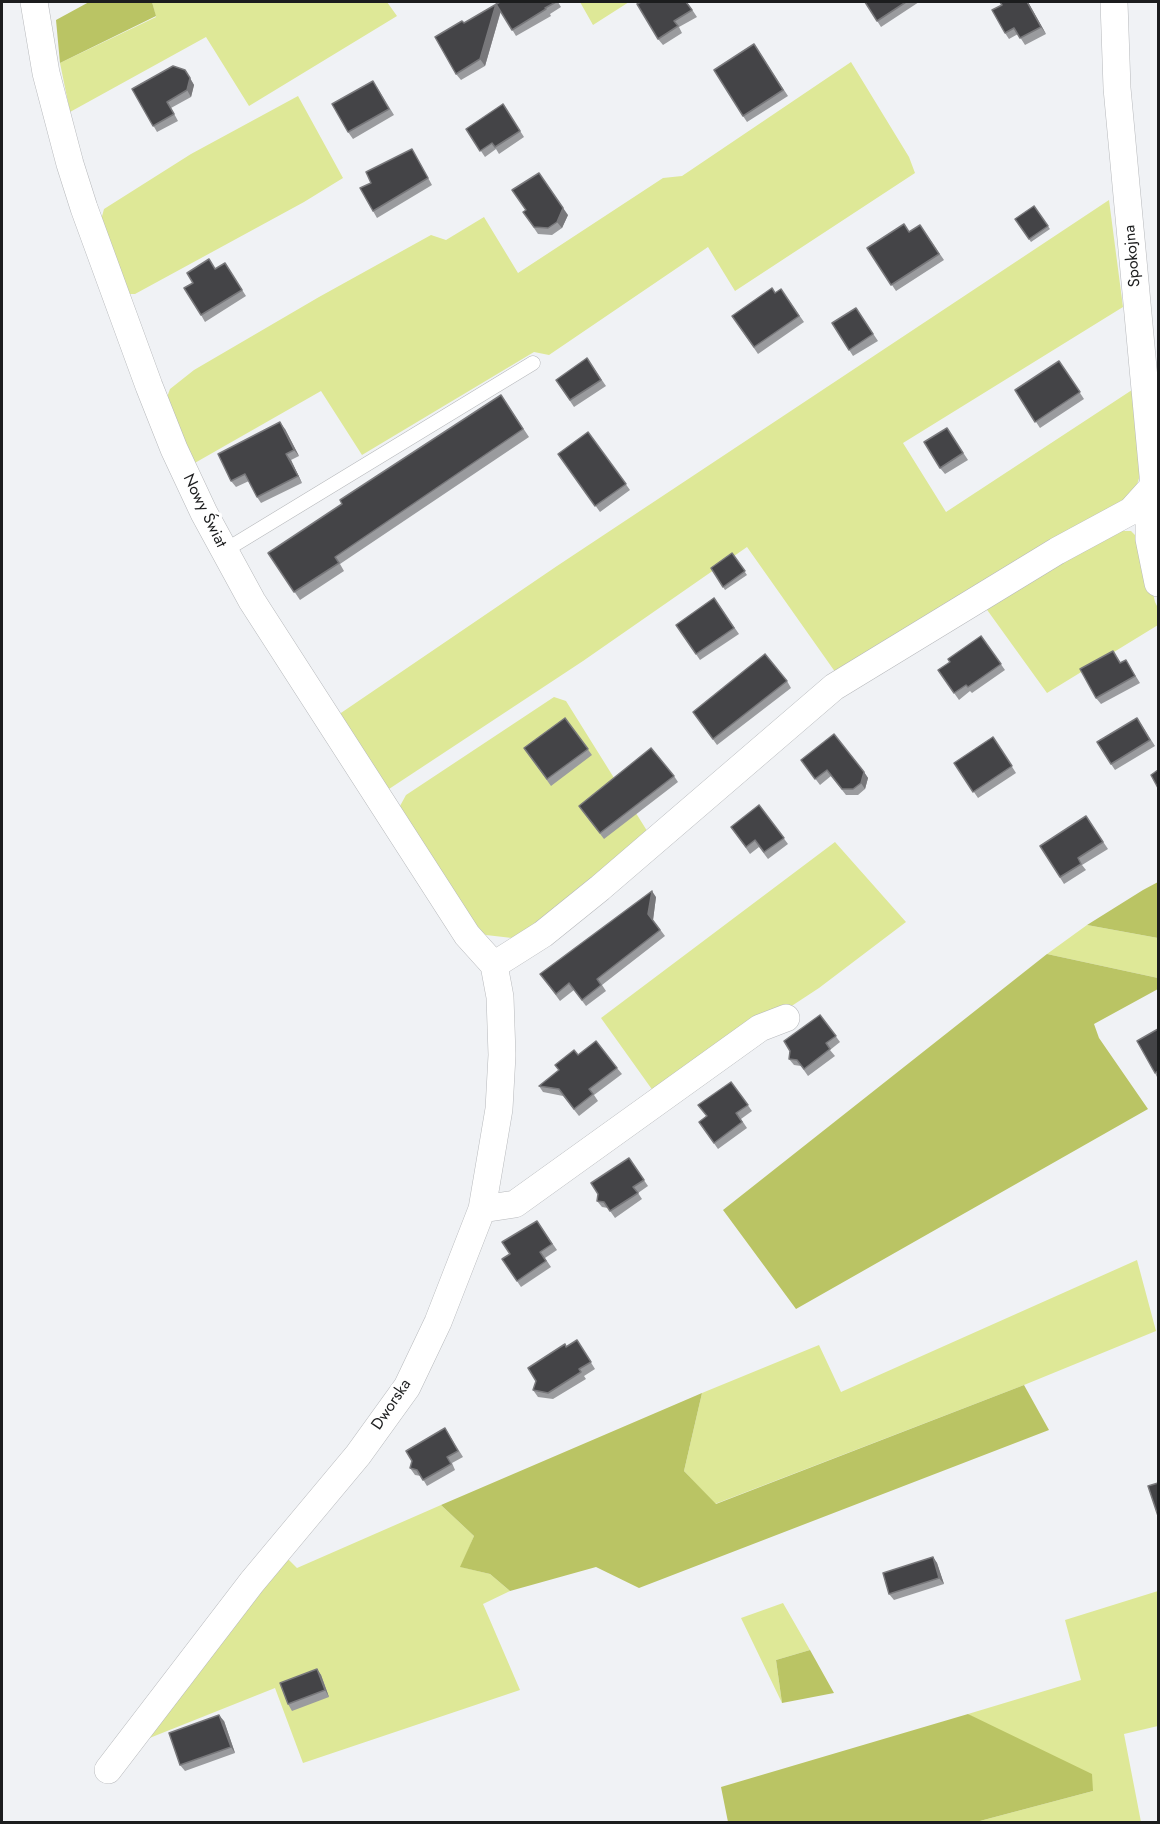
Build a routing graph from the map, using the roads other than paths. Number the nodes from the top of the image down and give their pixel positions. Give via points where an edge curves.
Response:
1 (34, 2) edge
2 (1114, 2) edge
3 (533, 363) dead end
4 (1154, 492) edge
5 (224, 551) junction
6 (1158, 583) edge
7 (494, 965) junction
8 (786, 1018) dead end
9 (482, 1209) junction
10 (108, 1770) dead end

1 - 5 street, Nowy Świat via 46,73 84,208 174,450
2 - 4 street, Spokojna via 1117,88
3 - 5 lane
4 - 6 street, Spokojna via 1149,539
4 - 7 street via 1131,511 1057,551 834,687 600,888 543,934
5 - 7 street, Nowy Świat via 252,601 467,935
7 - 9 street, Dworska via 500,996 502,1055 499,1109
8 - 9 street via 760,1029 515,1204
9 - 10 street, Dworska via 438,1322 407,1387 358,1455 252,1582

